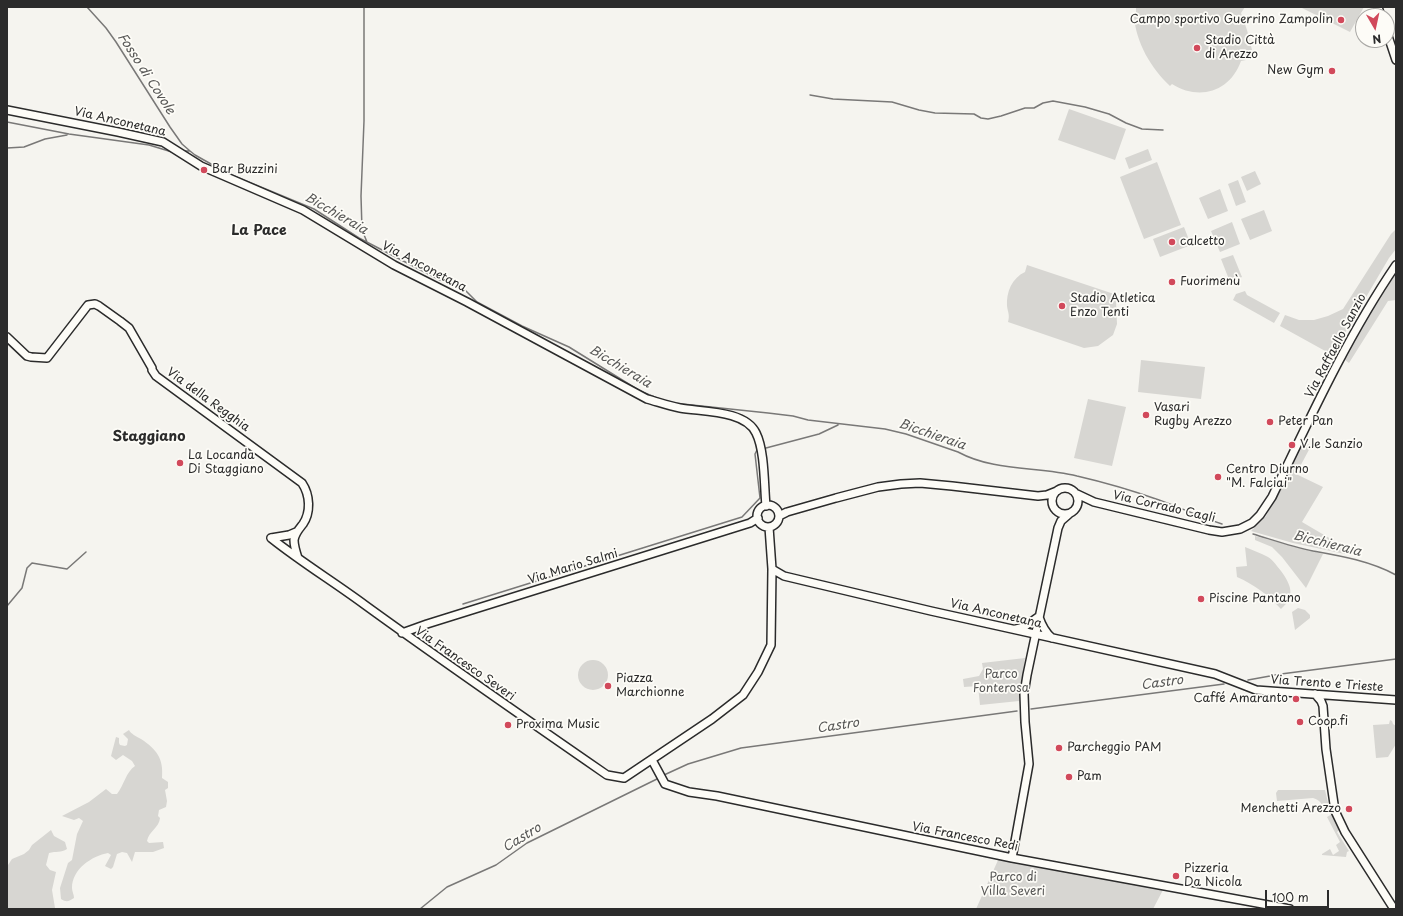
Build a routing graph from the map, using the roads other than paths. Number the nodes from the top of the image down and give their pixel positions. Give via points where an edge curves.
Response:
1 (1392, 48) edge
2 (1396, 60) edge
3 (7, 110) edge
4 (1396, 264) edge
5 (7, 337) edge
6 (1056, 491) junction
7 (1077, 494) junction
8 (1038, 496) junction
9 (1094, 502) junction
10 (1078, 504) junction
11 (766, 506) junction
12 (1054, 509) junction
13 (779, 514) junction
14 (1069, 514) junction
15 (763, 523) junction
16 (1252, 523) joint
17 (1058, 528) junction
18 (291, 537) junction
19 (284, 548) junction
20 (298, 558) junction
21 (772, 569) junction
22 (1039, 617) junction
23 (1014, 630) junction
24 (402, 633) junction
25 (1034, 634) junction
26 (1052, 638) junction
27 (1256, 690) joint
28 (1315, 694) junction
29 (1328, 695) junction
30 (1396, 700) edge
31 (1323, 706) junction
32 (652, 760) junction
33 (1012, 858) junction
34 (1290, 909) edge
35 (1394, 909) edge

1 - 2 street
3 - 11 street, Via Anconetana via 158,140 201,166 302,210 392,264 648,399 676,407 729,415 745,421 752,426 761,449
4 - 16 street, Via Raffaello Sanzio via 1338,362 1272,497
5 - 18 street, Via della Regghia via 27,356 47,358 88,305 95,304 120,321 129,328 156,376 302,483 307,490 308,510 304,523
6 - 7 street via 1068,488
6 - 8 street
6 - 12 street via 1052,498
7 - 9 street, Via Corrado Cagli
7 - 10 street
8 - 12 street
8 - 13 street via 920,483 901,484 874,488
9 - 10 street, Via Corrado Cagli
9 - 16 street, Via Corrado Cagli via 1209,530 1230,532
10 - 14 street
11 - 13 street via 773,506
11 - 15 street via 759,512
12 - 14 street via 1062,514
12 - 17 street
13 - 15 street via 777,522 772,526
14 - 17 street
15 - 21 street
15 - 24 street, Via Mario Salmi via 750,523
17 - 22 street
18 - 19 street, Via della Regghia
18 - 19 street, Via Francesco Severi via 271,538
18 - 20 street, Via della Regghia
19 - 20 street, Via Francesco Severi
20 - 24 street, Via Francesco Severi
21 - 23 street, Via Anconetana via 784,576
21 - 32 street, Via Francesco Severi via 771,645 758,672 743,695 735,702
22 - 23 street
22 - 25 street
22 - 26 street via 1043,628
23 - 25 street, Via Anconetana
24 - 32 street, Via Francesco Severi via 607,775 624,778
25 - 26 street, Via Anconetana
25 - 33 street via 1024,694 1029,764
26 - 27 street, Via Anconetana via 1216,674
27 - 28 street, Via Trento e Trieste
28 - 29 street, Via Trento e Trieste
28 - 31 street
29 - 30 street, Via Trento e Trieste
29 - 31 street
31 - 35 street via 1326,749 1336,811 1345,832
32 - 33 street, Via Francesco Redi via 665,784 689,792 724,797
33 - 34 street, Via Francesco Redi

